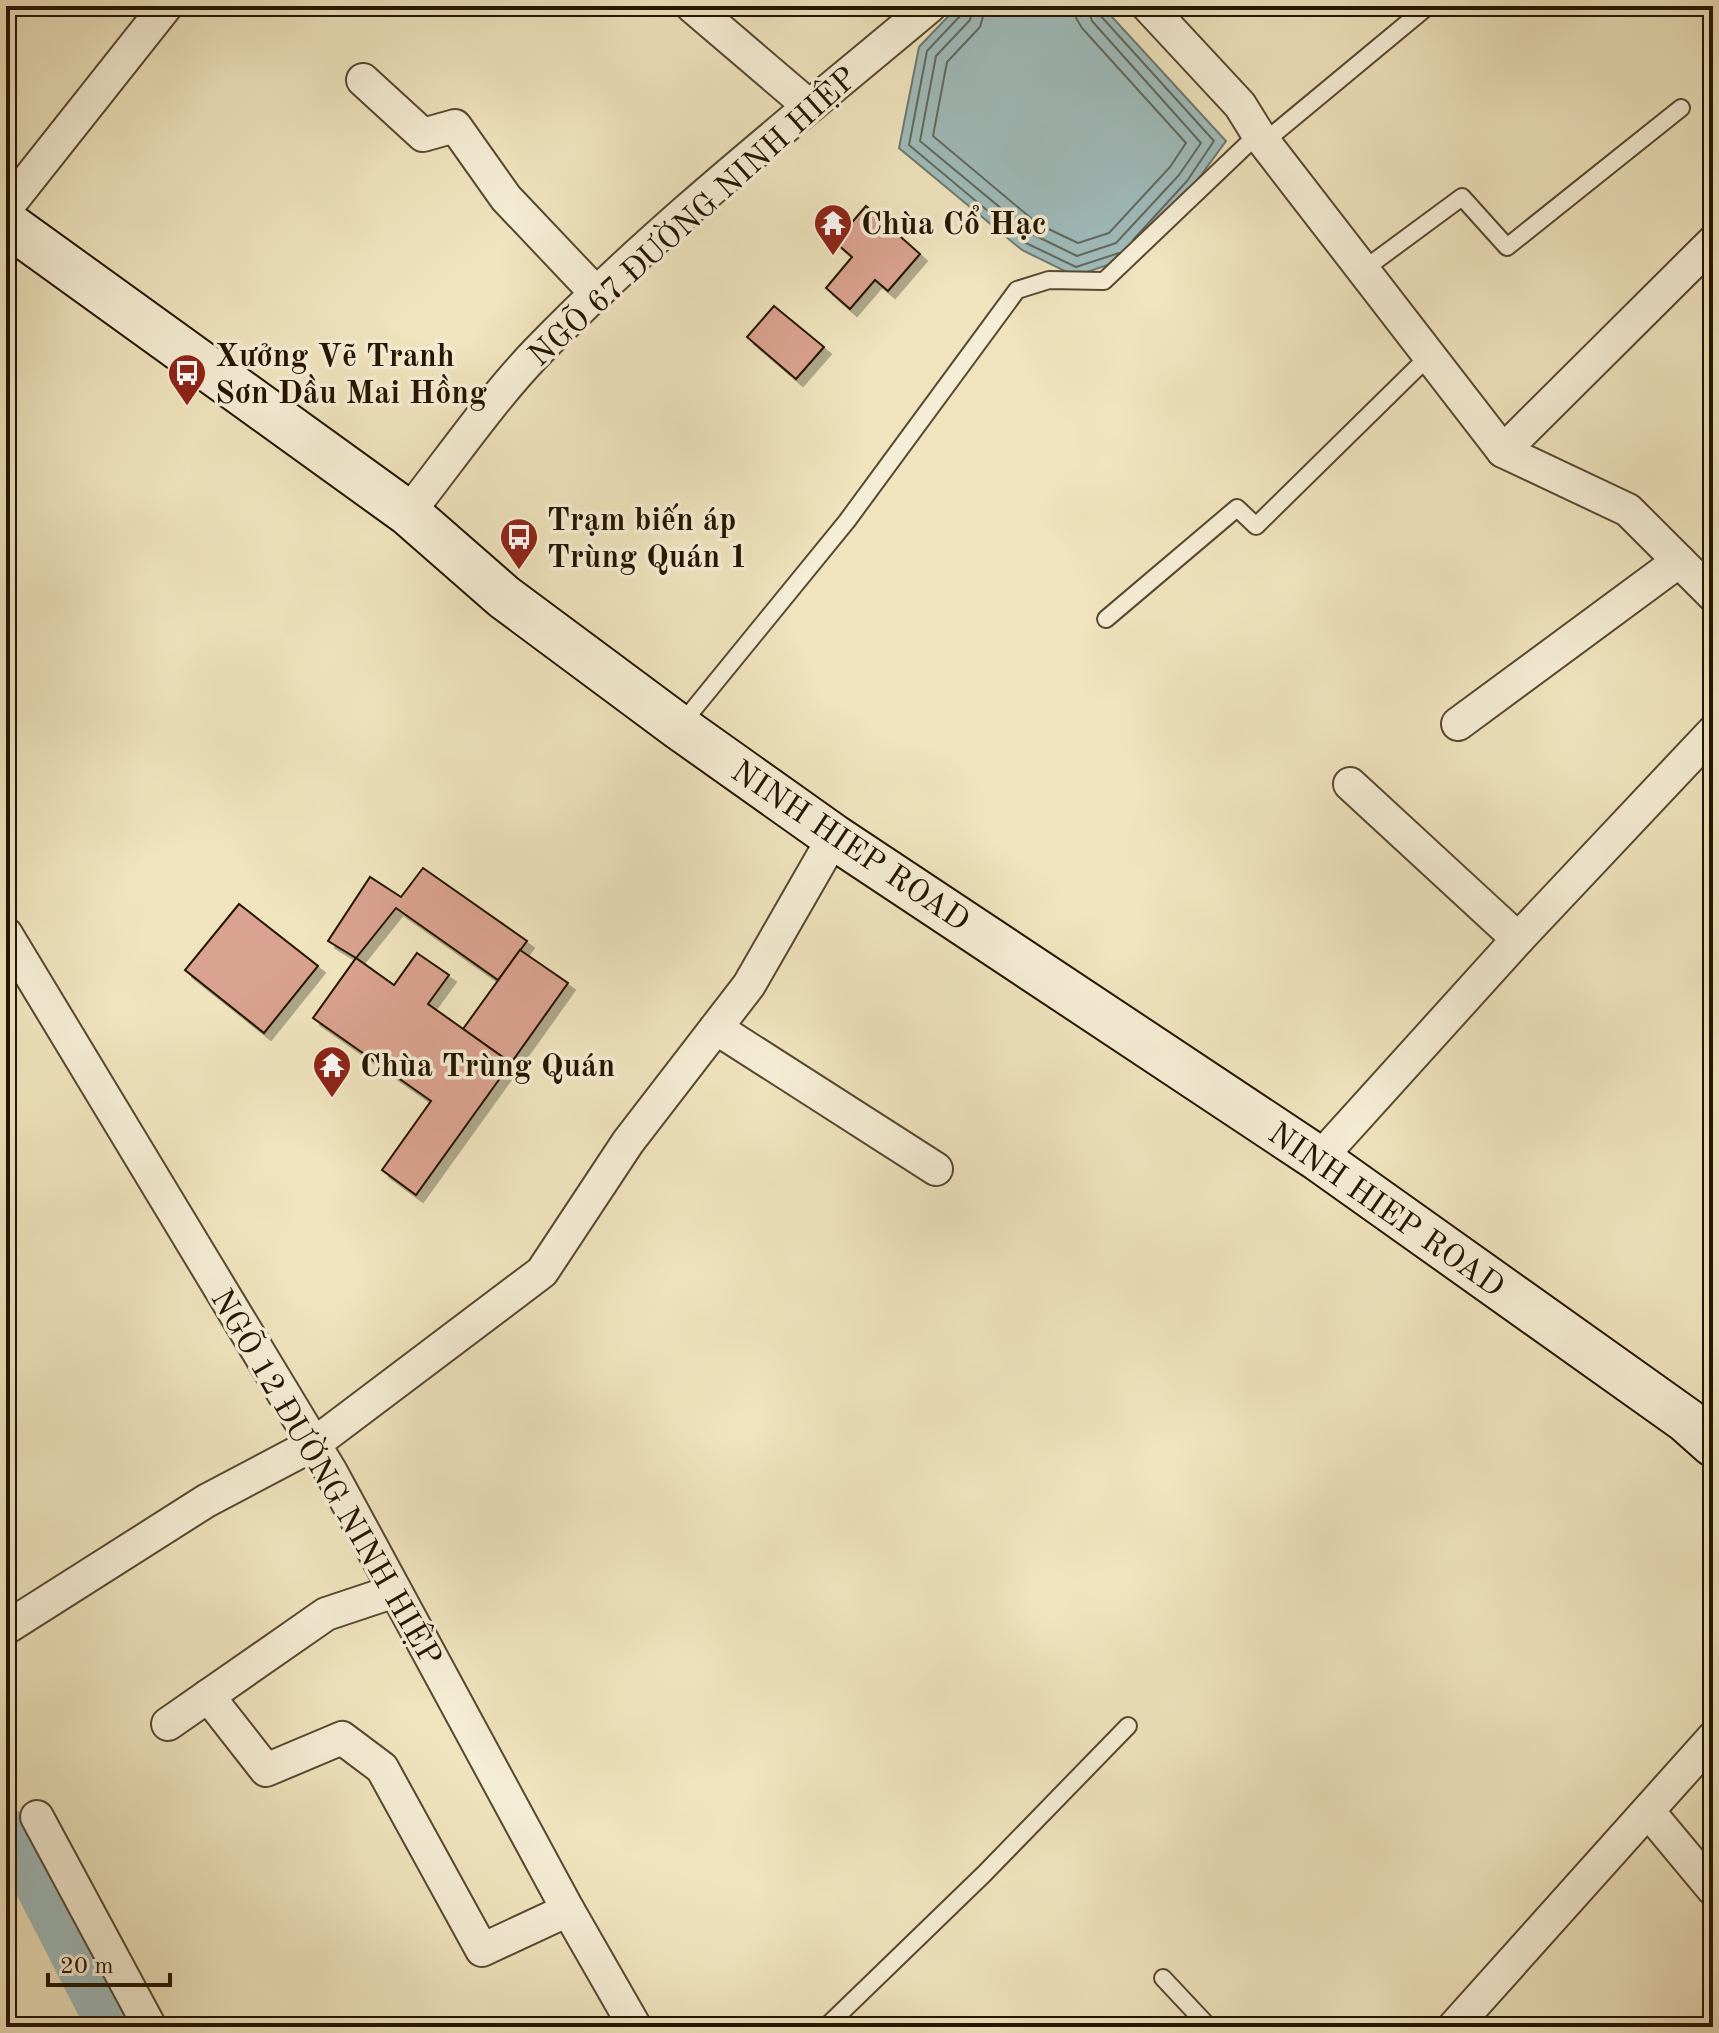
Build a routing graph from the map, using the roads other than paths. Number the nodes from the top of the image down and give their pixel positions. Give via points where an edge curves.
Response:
1 (166, 6) edge
2 (692, 6) edge
3 (930, 6) edge
4 (1428, 6) edge
5 (1163, 12) edge
6 (363, 80) dead end
7 (809, 106) junction
8 (1681, 108) dead end
9 (1261, 138) junction
10 (6, 208) edge
11 (6, 223) edge
12 (1713, 242) edge
13 (1363, 270) junction
14 (597, 294) junction
15 (1429, 356) junction
16 (1503, 451) junction
17 (408, 513) junction
18 (1679, 561) junction
19 (1713, 595) edge
20 (1106, 619) dead end
21 (1458, 724) dead end
22 (679, 727) junction
23 (1713, 732) edge
24 (1350, 784) dead end
25 (834, 837) junction
26 (6, 934) edge
27 (1518, 939) junction
28 (716, 1028) junction
29 (1319, 1159) junction
30 (936, 1169) dead end
31 (314, 1444) junction
32 (1713, 1444) edge
33 (395, 1591) junction
34 (6, 1628) edge
35 (208, 1696) junction
36 (168, 1724) dead end
37 (1128, 1726) dead end
38 (1713, 1738) edge
39 (1648, 1811) junction
40 (37, 1817) dead end
41 (1713, 1889) edge
42 (568, 1910) junction
43 (1163, 1978) dead end
44 (150, 2027) edge
45 (635, 2027) edge
46 (826, 2027) edge
47 (1209, 2027) edge
48 (1454, 2027) edge

1 - 10 street
2 - 7 street
3 - 7 street, NGÕ 67 ĐƯỜNG NINH HIỆP
4 - 9 lane
5 - 9 street
6 - 14 street via 423,135 455,126 506,198
7 - 14 street, NGÕ 67 ĐƯỜNG NINH HIỆP
8 - 13 lane via 1507,247 1462,197
9 - 13 street
9 - 22 lane via 1104,281 1049,280 1017,290 847,521
11 - 17 main road, NINH HIEP ROAD
12 - 16 street
13 - 15 street
14 - 17 street, NGÕ 67 ĐƯỜNG NINH HIỆP via 535,353
15 - 16 street
15 - 20 lane via 1256,526 1237,508
16 - 18 street via 1628,510
17 - 22 main road, NINH HIEP ROAD via 504,597
18 - 19 street
18 - 21 street
22 - 25 main road, NINH HIEP ROAD
23 - 27 street
24 - 27 street
25 - 28 street via 749,985
25 - 29 main road, NINH HIEP ROAD
26 - 31 street, NGÕ 12 ĐƯỜNG NINH HIỆP
27 - 29 street
28 - 30 street
28 - 31 street via 628,1142 542,1272
29 - 32 main road, NINH HIEP ROAD
31 - 33 street, NGÕ 12 ĐƯỜNG NINH HIỆP
31 - 34 street via 206,1501
33 - 35 street via 326,1614
33 - 42 street, NGÕ 12 ĐƯỜNG NINH HIỆP
35 - 36 street
35 - 42 street via 266,1770 342,1738 382,1768 482,1950
37 - 46 lane
38 - 39 street
39 - 41 street
39 - 48 street
40 - 44 street
42 - 45 street, NGÕ 12 ĐƯỜNG NINH HIỆP
43 - 47 lane

